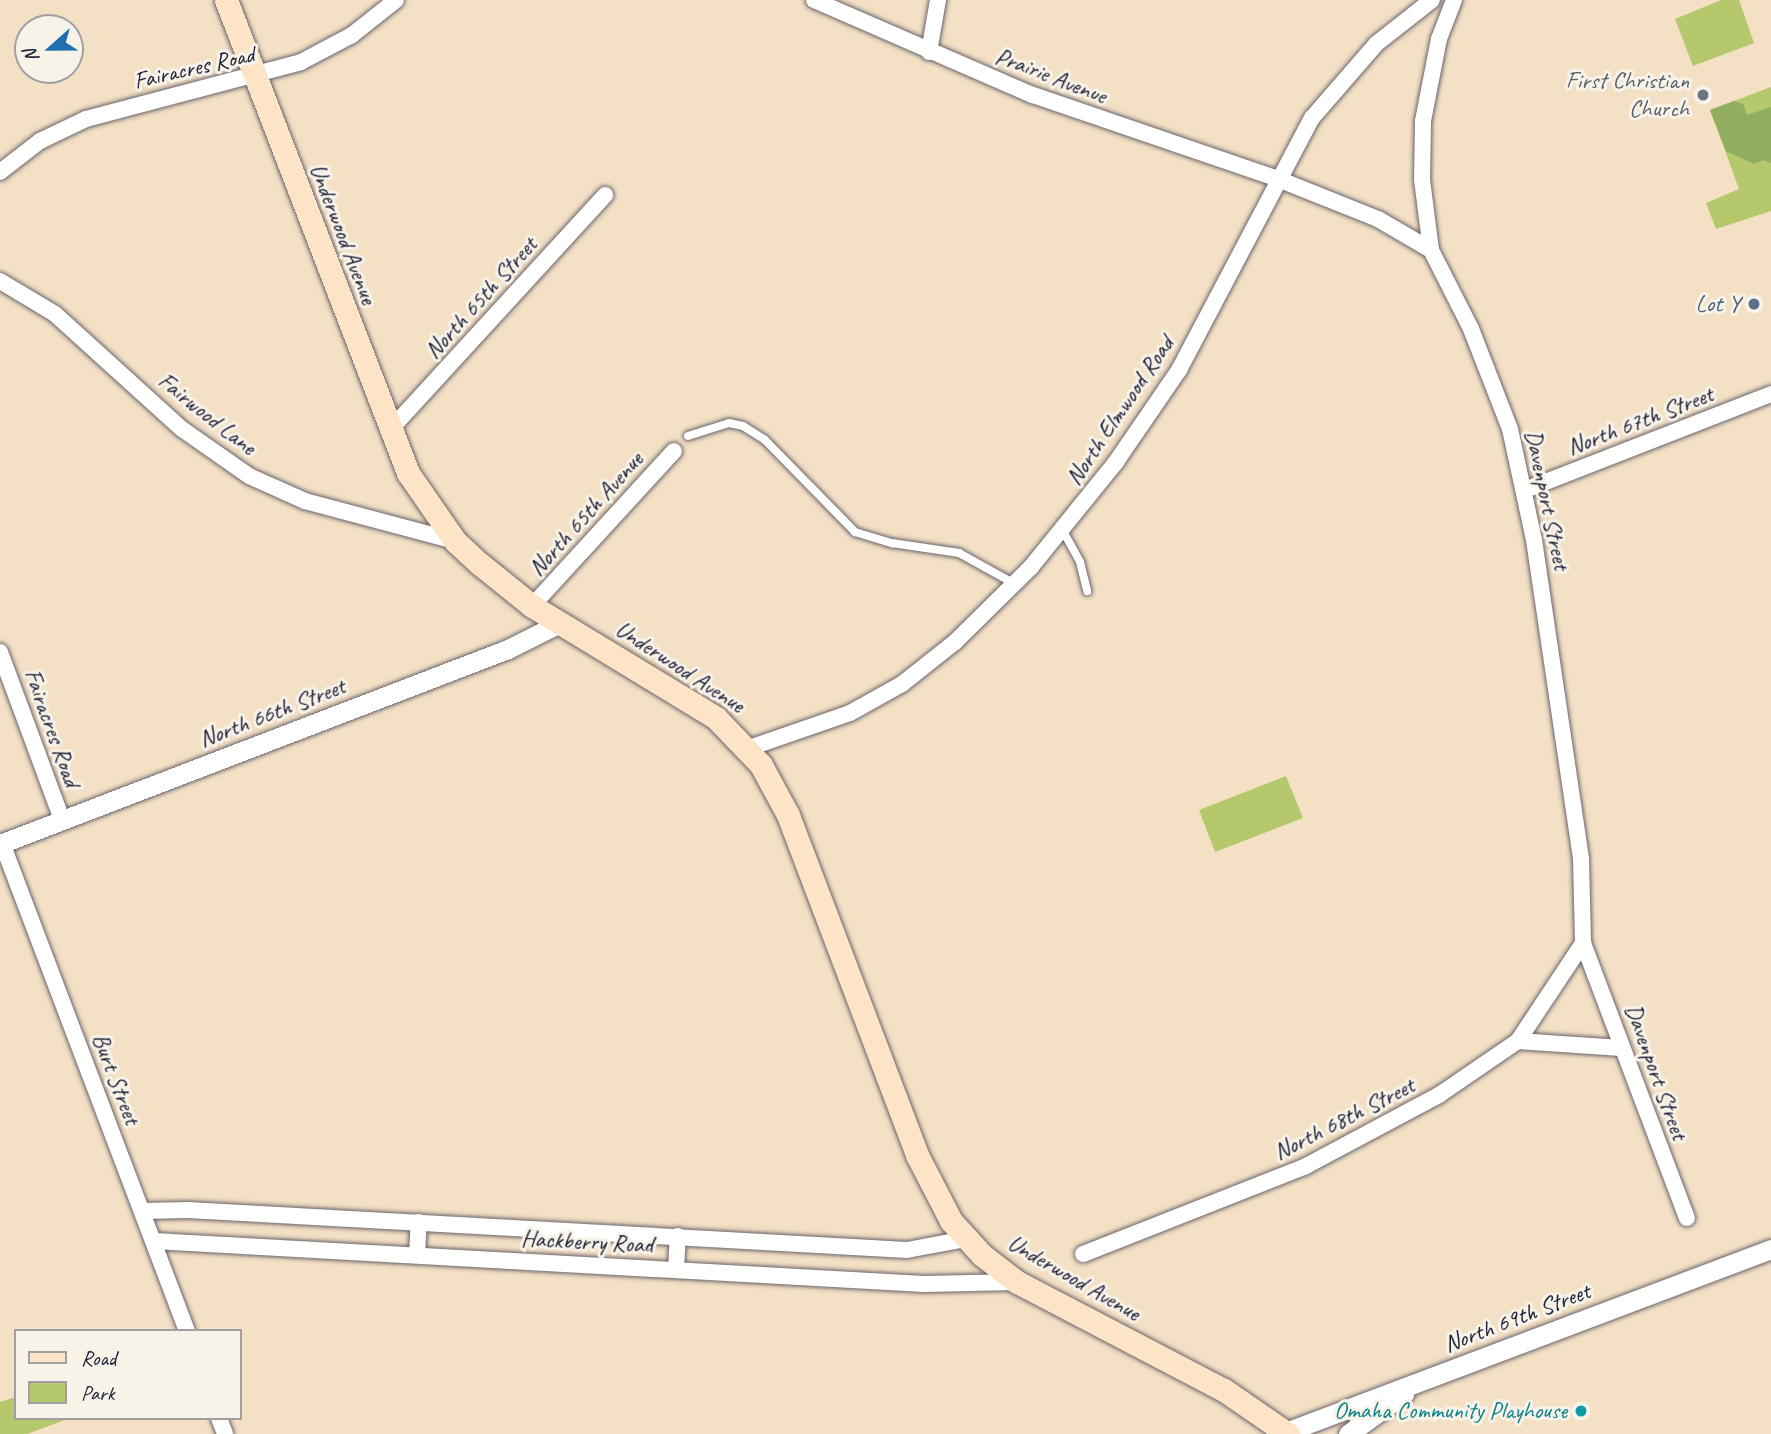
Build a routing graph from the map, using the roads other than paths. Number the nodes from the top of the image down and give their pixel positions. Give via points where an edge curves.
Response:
1 (226, 0) edge
2 (396, 0) edge
3 (814, 0) edge
4 (938, 0) edge
5 (1432, 0) edge
6 (1454, 0) edge
7 (929, 52) junction
8 (255, 77) junction
9 (0, 172) edge
10 (1278, 179) junction
11 (605, 195) dead end
12 (1431, 250) junction
13 (0, 281) edge
14 (1771, 394) edge
15 (389, 431) junction
16 (688, 436) dead end
17 (674, 452) dead end
18 (1525, 490) junction
19 (1063, 531) junction
20 (455, 541) junction
21 (1015, 584) junction
22 (1087, 591) dead end
23 (532, 606) junction
24 (560, 623) junction
25 (0, 652) edge
26 (749, 748) junction
27 (62, 820) junction
28 (1, 843) edge
29 (1583, 943) junction
30 (1518, 1041) junction
31 (1621, 1048) junction
32 (142, 1212) junction
33 (1686, 1218) dead end
34 (419, 1222) junction
35 (678, 1236) junction
36 (965, 1239) junction
37 (154, 1241) junction
38 (1771, 1250) edge
39 (1083, 1254) dead end
40 (417, 1255) junction
41 (676, 1270) junction
42 (1017, 1282) junction
43 (186, 1329) edge
44 (1419, 1381) junction
45 (1284, 1433) edge
46 (1348, 1434) edge

1 - 8 main road, Underwood Avenue
2 - 8 street, Fairacres Road via 330,48
3 - 7 street, Prairie Avenue
4 - 7 street
5 - 10 street, North Elmwood Road via 1376,44 1332,91
6 - 12 street via 1439,39 1423,121 1422,180
7 - 10 street, Prairie Avenue via 1045,100
8 - 9 street, Fairacres Road via 86,119 40,141
8 - 15 main road, Underwood Avenue
10 - 12 street via 1378,219
10 - 19 street, North Elmwood Road via 1179,370
11 - 15 street, North 65th Street
12 - 18 street, Davenport Street via 1491,376
13 - 20 street, Fairwood Lane via 55,314 183,429 249,476 305,501
14 - 18 street, North 67th Street
15 - 20 main road, Underwood Avenue via 408,473
16 - 21 lane via 729,424 743,426 765,440 855,532 959,553
17 - 23 street, North 65th Avenue
18 - 29 street, Davenport Street via 1581,859
19 - 21 street, North Elmwood Road
19 - 22 lane via 1080,562
20 - 23 main road, Underwood Avenue
21 - 26 street, North Elmwood Road via 902,684 849,713
23 - 24 main road, Underwood Avenue
24 - 26 main road, Underwood Avenue via 716,718
24 - 27 street, North 66th Street via 508,649
25 - 27 street, Fairacres Road
26 - 36 main road, Underwood Avenue via 788,815 917,1155 941,1206
27 - 28 street, North 66th Street
28 - 32 street, Burt Street
29 - 30 street
29 - 31 street, Davenport Street
30 - 31 street
30 - 39 street, North 68th Street via 1439,1095 1306,1166
31 - 33 street, Davenport Street
32 - 34 street, Hackberry Road
32 - 37 street, Burt Street
34 - 35 street, Hackberry Road
34 - 40 street
35 - 36 street, Hackberry Road via 906,1250
35 - 41 street
36 - 42 main road, Underwood Avenue
37 - 40 street, Hackberry Road
37 - 43 street, Burt Street
38 - 44 street, North 69th Street
40 - 41 street, Hackberry Road
41 - 42 street, Hackberry Road via 924,1284
42 - 45 main road, Underwood Avenue via 1224,1390
44 - 45 street, North 69th Street
44 - 46 street

